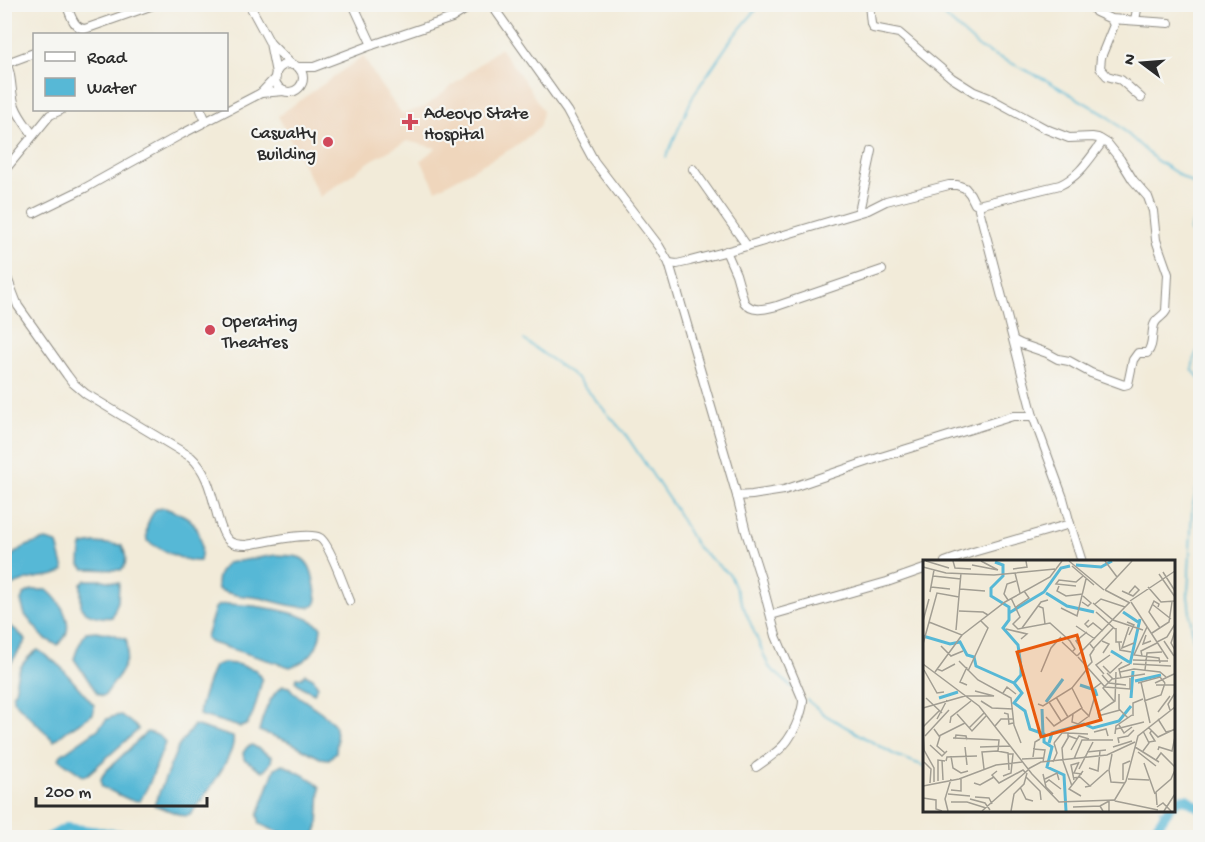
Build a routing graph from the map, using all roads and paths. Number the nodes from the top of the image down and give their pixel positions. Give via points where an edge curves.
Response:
1 (66, 4) edge
2 (156, 4) edge
3 (249, 4) edge
4 (352, 4) edge
5 (491, 4) edge
6 (869, 4) edge
7 (1091, 4) edge
8 (1138, 4) edge
9 (471, 5) edge
10 (1111, 19) junction
11 (1135, 20) junction
12 (1168, 23) dead end
13 (80, 32) edge
14 (270, 43) junction
15 (372, 45) junction
16 (33, 53) edge
17 (6, 61) edge
18 (294, 66) junction
19 (314, 67) junction
20 (276, 75) junction
21 (302, 80) junction
22 (284, 91) junction
23 (261, 93) junction
24 (1141, 98) dead end
25 (228, 110) edge
26 (59, 111) edge
27 (201, 111) edge
28 (226, 111) edge
29 (206, 121) junction
30 (33, 135) junction
31 (1100, 139) junction
32 (872, 151) dead end
33 (693, 169) dead end
34 (4, 171) edge
35 (978, 205) junction
36 (859, 212) junction
37 (34, 213) dead end
38 (747, 246) junction
39 (726, 251) junction
40 (669, 263) junction
41 (4, 270) edge
42 (882, 270) dead end
43 (1015, 341) junction
44 (1034, 416) junction
45 (737, 496) junction
46 (1070, 524) junction
47 (948, 560) edge
48 (1083, 560) edge
49 (923, 569) edge
50 (350, 601) dead end
51 (771, 615) junction
52 (756, 767) dead end

1 - 13 street
2 - 13 street
3 - 14 street
4 - 15 street
5 - 40 street via 567,111 594,161
6 - 31 street via 873,28 899,33 974,92 1062,136
7 - 10 street via 1096,12
8 - 11 street
9 - 15 street via 452,18
10 - 11 street
10 - 24 street via 1114,25 1100,68
11 - 12 street
14 - 18 street
14 - 20 street
15 - 19 street
16 - 17 street
17 - 30 street via 15,107
18 - 19 street
18 - 20 street via 284,65
18 - 21 street
19 - 21 street
20 - 22 street via 277,84
20 - 23 street
21 - 22 street via 294,90
22 - 23 street
23 - 25 street
26 - 30 street via 50,115
27 - 29 street
28 - 29 street
29 - 37 street
30 - 34 street
31 - 35 street via 1100,145 1069,181
31 - 43 street via 1148,197 1153,211 1156,240 1168,274 1166,311 1156,320 1152,348 1136,355 1128,384 1124,385
32 - 36 street
33 - 38 street
35 - 36 street via 965,188 954,185 886,201
35 - 43 street
36 - 38 street
38 - 39 street
39 - 40 street
39 - 42 street via 744,302 753,309 777,306
40 - 45 street
41 - 50 street via 18,306 73,383 198,463 229,542 246,545 296,537 320,538
43 - 44 street
44 - 45 street via 1014,416 784,490
44 - 46 street
45 - 51 street
46 - 47 street
46 - 48 street
49 - 51 street
51 - 52 street via 803,706 789,740

